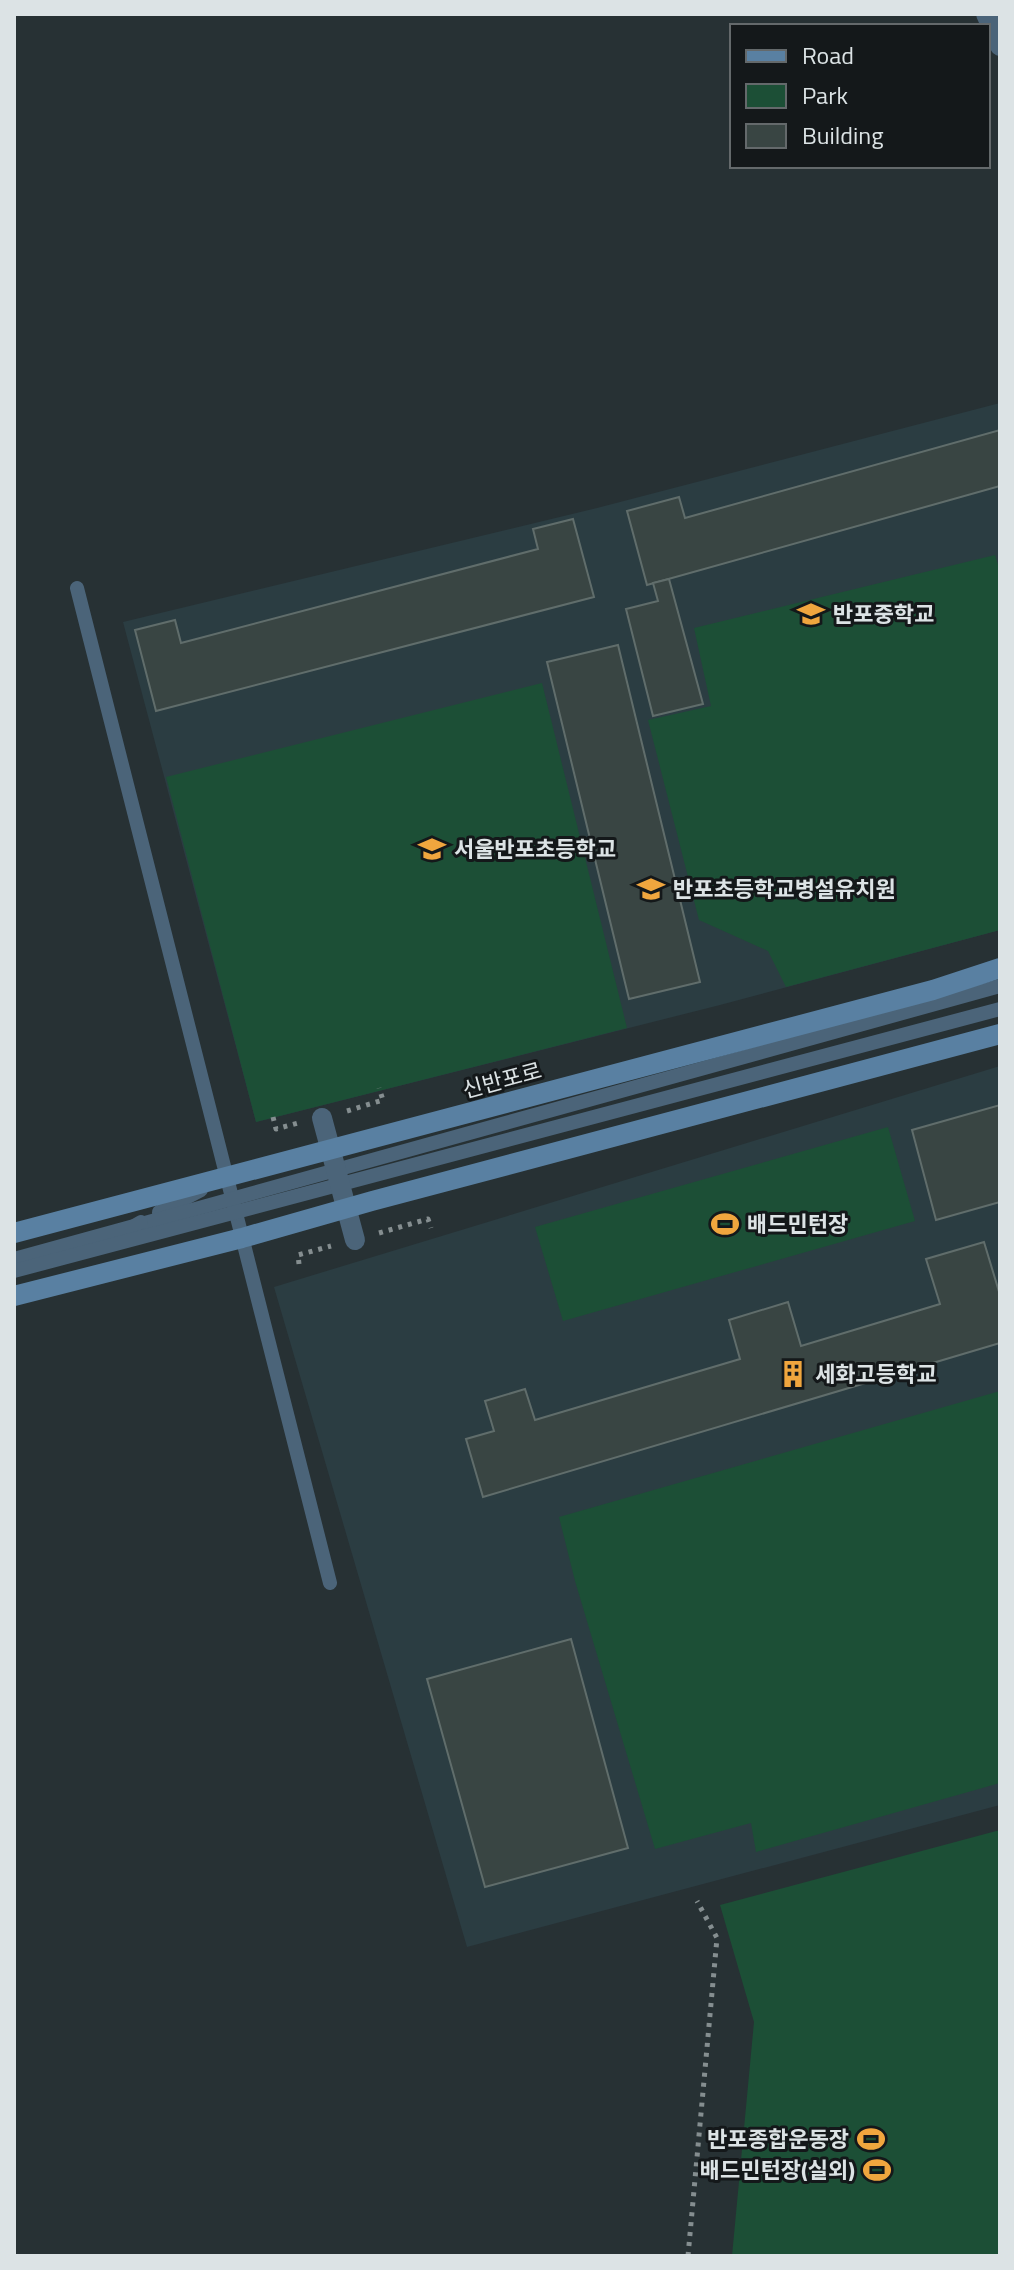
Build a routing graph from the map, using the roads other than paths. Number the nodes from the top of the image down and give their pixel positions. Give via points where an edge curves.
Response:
1 (986, 14) edge
2 (1000, 45) edge
3 (77, 588) dead end
4 (1000, 968) edge
5 (1000, 986) edge
6 (1000, 1009) edge
7 (1000, 1034) edge
8 (322, 1118) road end
9 (226, 1177) junction
10 (233, 1206) junction
11 (134, 1226) junction
12 (14, 1233) edge
13 (242, 1238) junction
14 (355, 1240) road end
15 (14, 1259) edge
16 (14, 1271) edge
17 (14, 1296) edge
18 (330, 1583) dead end

1 - 2 street
3 - 9 lane
4 - 9 main road, 신반포로
5 - 10 lane
6 - 10 lane
7 - 13 main road
8 - 14 street
9 - 10 lane
9 - 11 lane
9 - 12 main road, 신반포로
10 - 11 lane
10 - 13 lane
10 - 16 lane
11 - 15 lane
13 - 17 main road
13 - 18 lane

